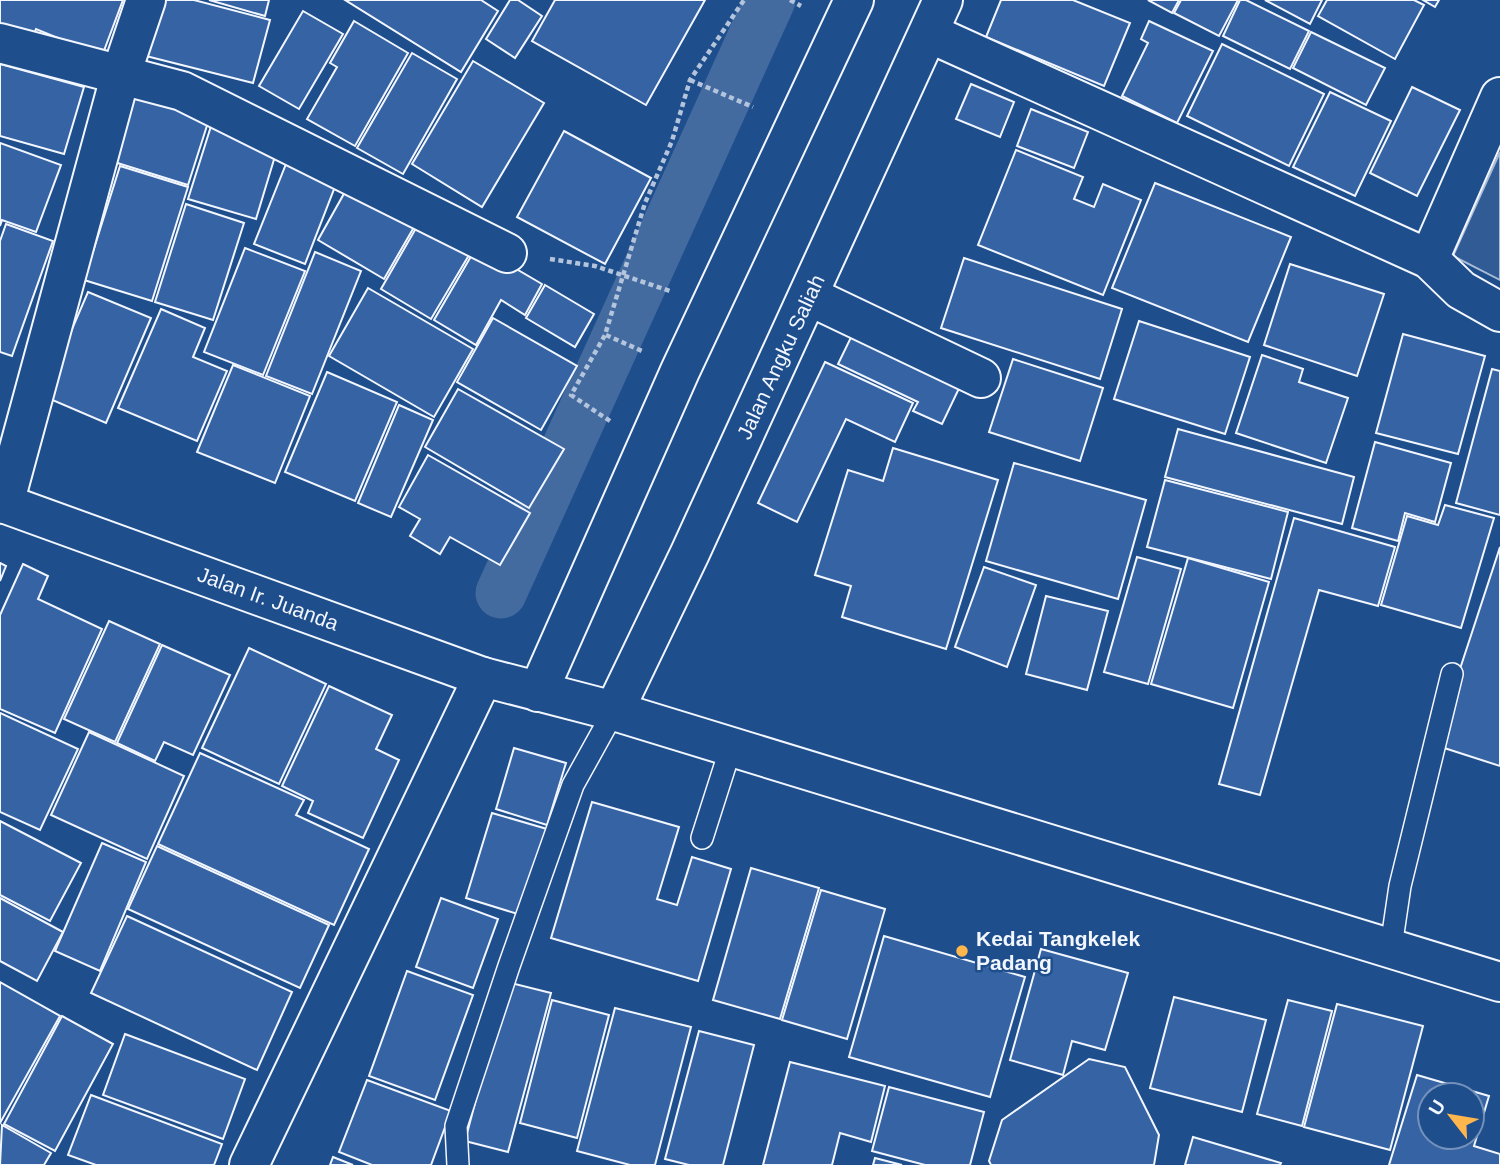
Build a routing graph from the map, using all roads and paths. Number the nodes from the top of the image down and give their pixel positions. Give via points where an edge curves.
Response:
1 (146, 0) edge
2 (744, 0) edge
3 (855, 0) edge
4 (936, 16) edge
5 (0, 43) edge
6 (120, 77) junction
7 (690, 80) junction
8 (1500, 97) edge
9 (742, 100) dead end
10 (507, 253) joint
11 (1429, 260) junction
12 (624, 275) junction
13 (656, 284) dead end
14 (809, 296) junction
15 (1500, 312) edge
16 (606, 335) junction
17 (631, 345) dead end
18 (981, 379) dead end
19 (597, 413) dead end
20 (2, 503) edge
21 (1452, 674) dead end
22 (483, 677) junction
23 (538, 692) junction
24 (614, 711) junction
25 (731, 747) junction
26 (702, 838) dead end
27 (1391, 947) junction
28 (1500, 982) edge
29 (249, 1165) edge
30 (458, 1165) edge

1 - 6 main road
2 - 7 path
3 - 23 main road via 658,419
4 - 11 main road
4 - 14 main road, Jalan Angku Saliah
5 - 6 main road
6 - 10 main road via 182,91
6 - 20 main road
7 - 9 path
7 - 12 path
8 - 11 main road
10 - 12 path via 596,265
11 - 15 main road via 1461,290
12 - 13 path
12 - 16 path
14 - 18 main road
14 - 24 main road, Jalan Angku Saliah
16 - 17 path
16 - 19 path via 571,395
20 - 22 main road, Jalan Ir. Juanda
21 - 27 lane via 1405,862
22 - 23 main road, Jalan Ir. Juanda
22 - 29 main road
23 - 24 main road, Jalan Ir. Juanda
24 - 25 main road, Jalan Ir. Juanda
24 - 30 lane via 573,785 509,966 456,1126
25 - 26 lane
25 - 27 main road, Jalan Ir. Juanda
27 - 28 main road, Jalan Ir. Juanda

